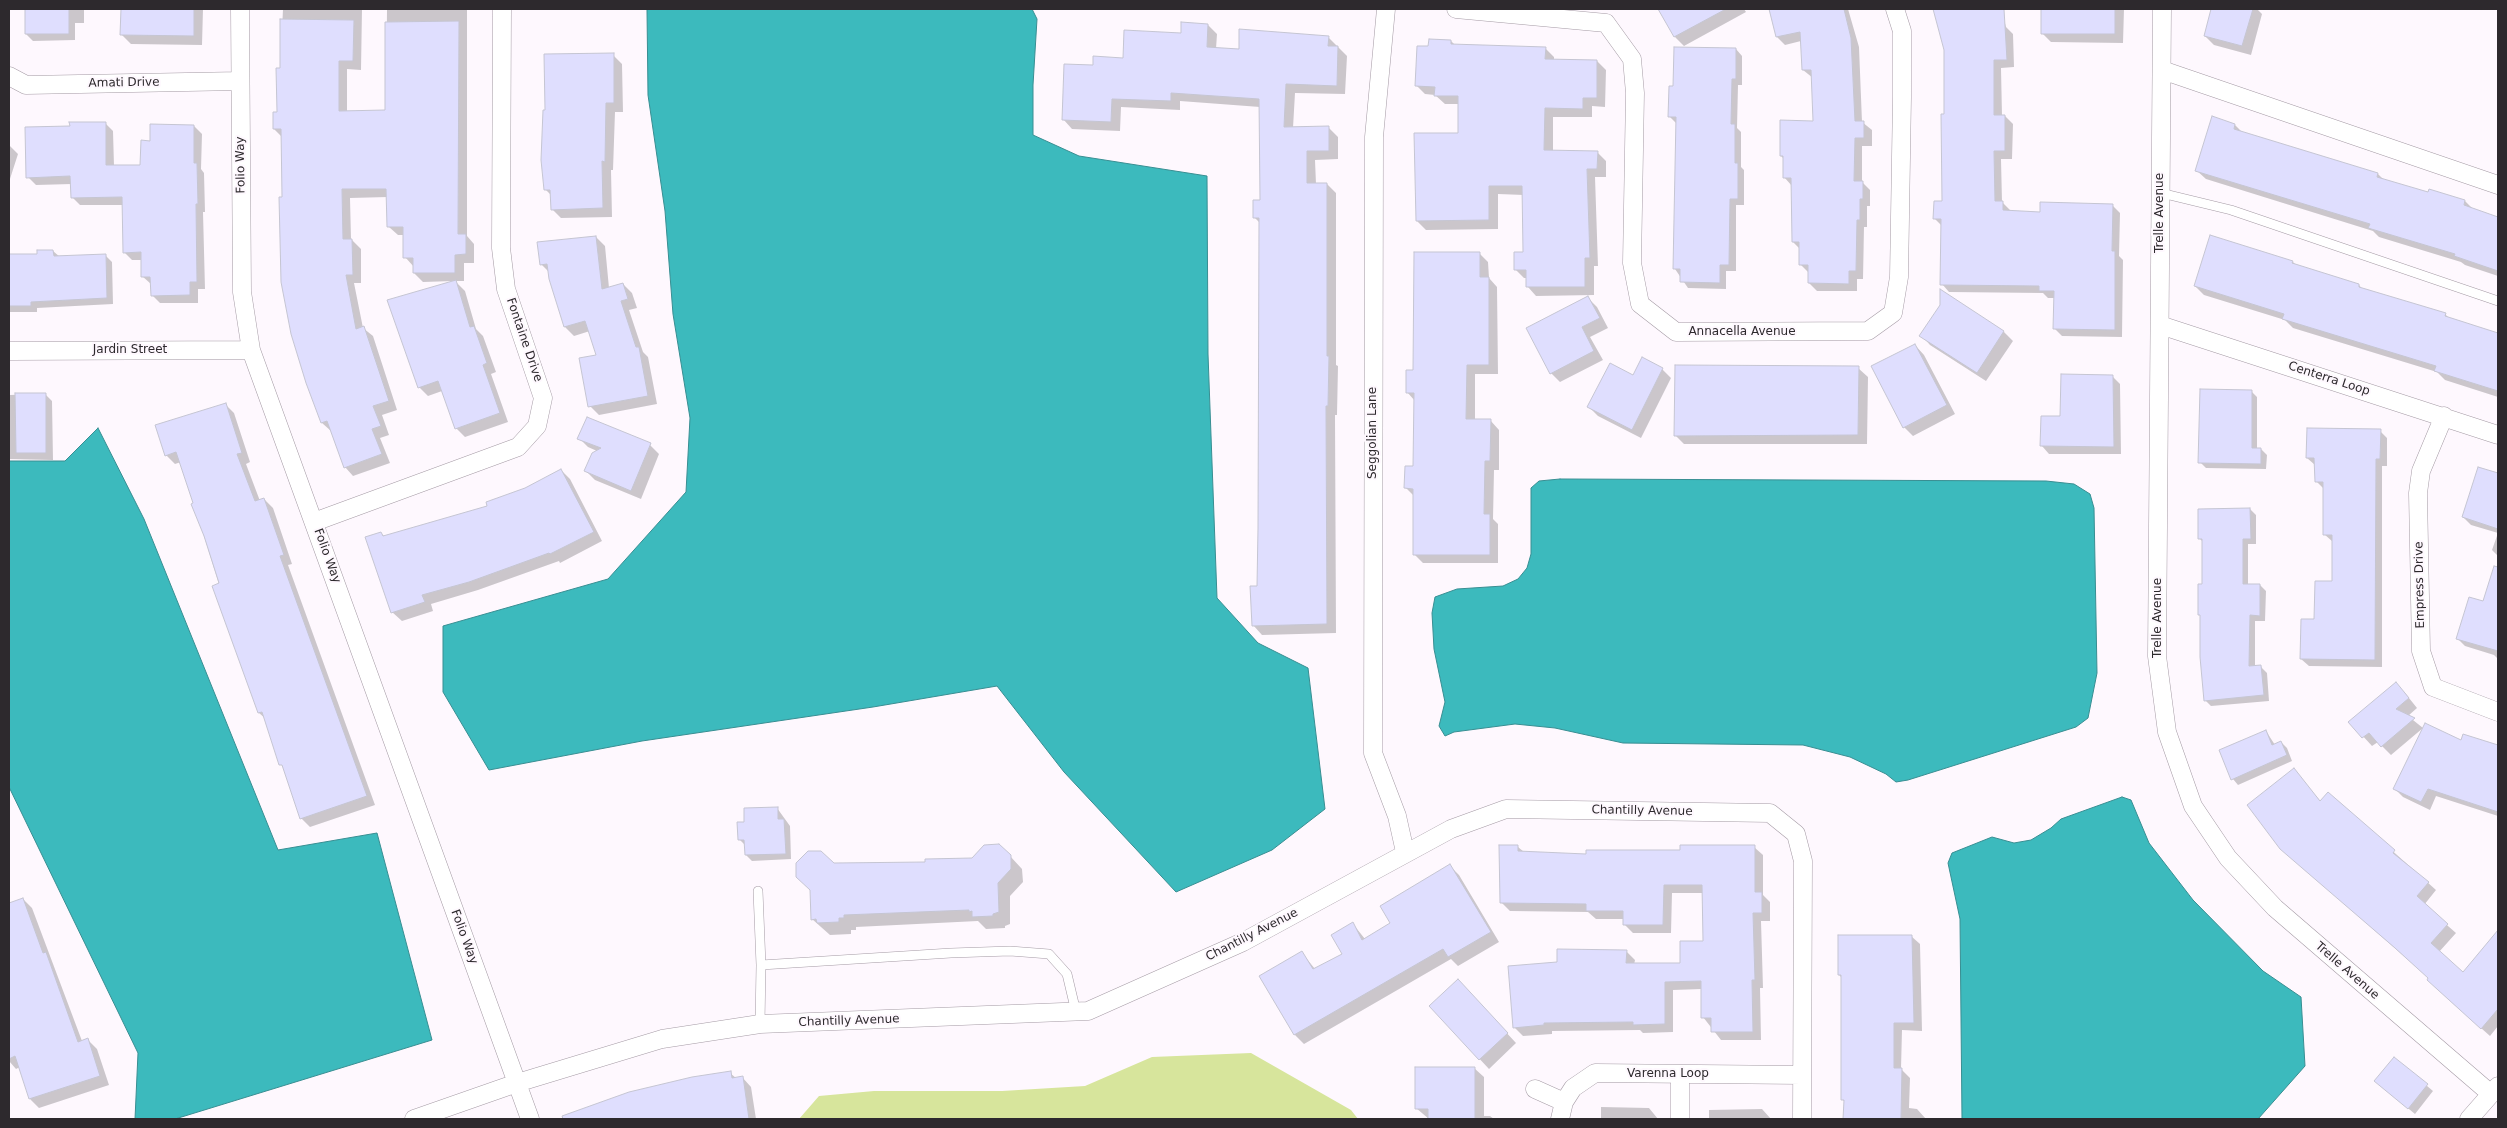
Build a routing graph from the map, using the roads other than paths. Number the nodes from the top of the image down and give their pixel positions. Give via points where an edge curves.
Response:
1 (240, 9) edge
2 (502, 9) edge
3 (1386, 9) edge
4 (1456, 9) edge
5 (1895, 9) edge
6 (2162, 9) edge
7 (2162, 70) junction
8 (9, 76) edge
9 (240, 81) junction
10 (2498, 185) edge
11 (2161, 193) junction
12 (2498, 301) edge
13 (2160, 325) junction
14 (250, 350) junction
15 (9, 351) edge
16 (2444, 416) junction
17 (2498, 435) edge
18 (314, 522) junction
19 (2498, 712) edge
20 (1405, 852) junction
21 (758, 891) dead end
22 (761, 965) junction
23 (1076, 1012) junction
24 (760, 1024) junction
25 (1680, 1074) junction
26 (1802, 1075) junction
27 (517, 1083) junction
28 (1535, 1088) dead end
29 (2494, 1090) edge
30 (1562, 1111) edge
31 (414, 1119) edge
32 (530, 1119) edge
33 (1680, 1119) edge
34 (1802, 1119) edge
35 (2469, 1119) edge

1 - 9 street, Folio Way
2 - 18 street, Fontaine Drive via 501,248 506,289 543,398 537,426 518,447
3 - 20 street, Seggolian Lane via 1374,137 1373,753 1397,816
4 - 5 street, Annacella Avenue via 1606,23 1632,58 1635,93 1632,264 1640,304 1676,332 1686,332 1868,331 1893,313 1899,277 1902,97 1902,31
6 - 7 street, Trelle Avenue
7 - 10 street
7 - 11 street, Trelle Avenue
8 - 9 street, Amati Drive via 26,84
9 - 14 street, Folio Way via 242,292
11 - 12 lane via 2231,210
11 - 13 street, Trelle Avenue
13 - 16 street, Centerra Loop
13 - 29 street, Trelle Avenue via 2157,656 2167,732 2192,806 2228,858 2275,908
14 - 15 street, Jardin Street
14 - 18 street, Folio Way
16 - 17 street, Centerra Loop
16 - 19 street, Empress Drive via 2420,470 2420,650 2433,687
18 - 27 street, Folio Way
20 - 23 street, Chantilly Avenue via 1243,942 1088,1011
20 - 26 street, Chantilly Avenue via 1451,829 1506,809 1770,813 1796,834 1803,861
21 - 22 lane
22 - 23 lane via 950,953 1010,951 1049,954 1066,974
22 - 24 lane
23 - 24 street, Chantilly Avenue
24 - 27 street, Chantilly Avenue via 662,1039
25 - 26 street, Varenna Loop
25 - 30 street, Varenna Loop via 1595,1073 1573,1088
25 - 33 street
26 - 34 street, Chantilly Avenue
27 - 31 street, Chantilly Avenue
27 - 32 street, Folio Way
28 - 30 street
29 - 35 street

